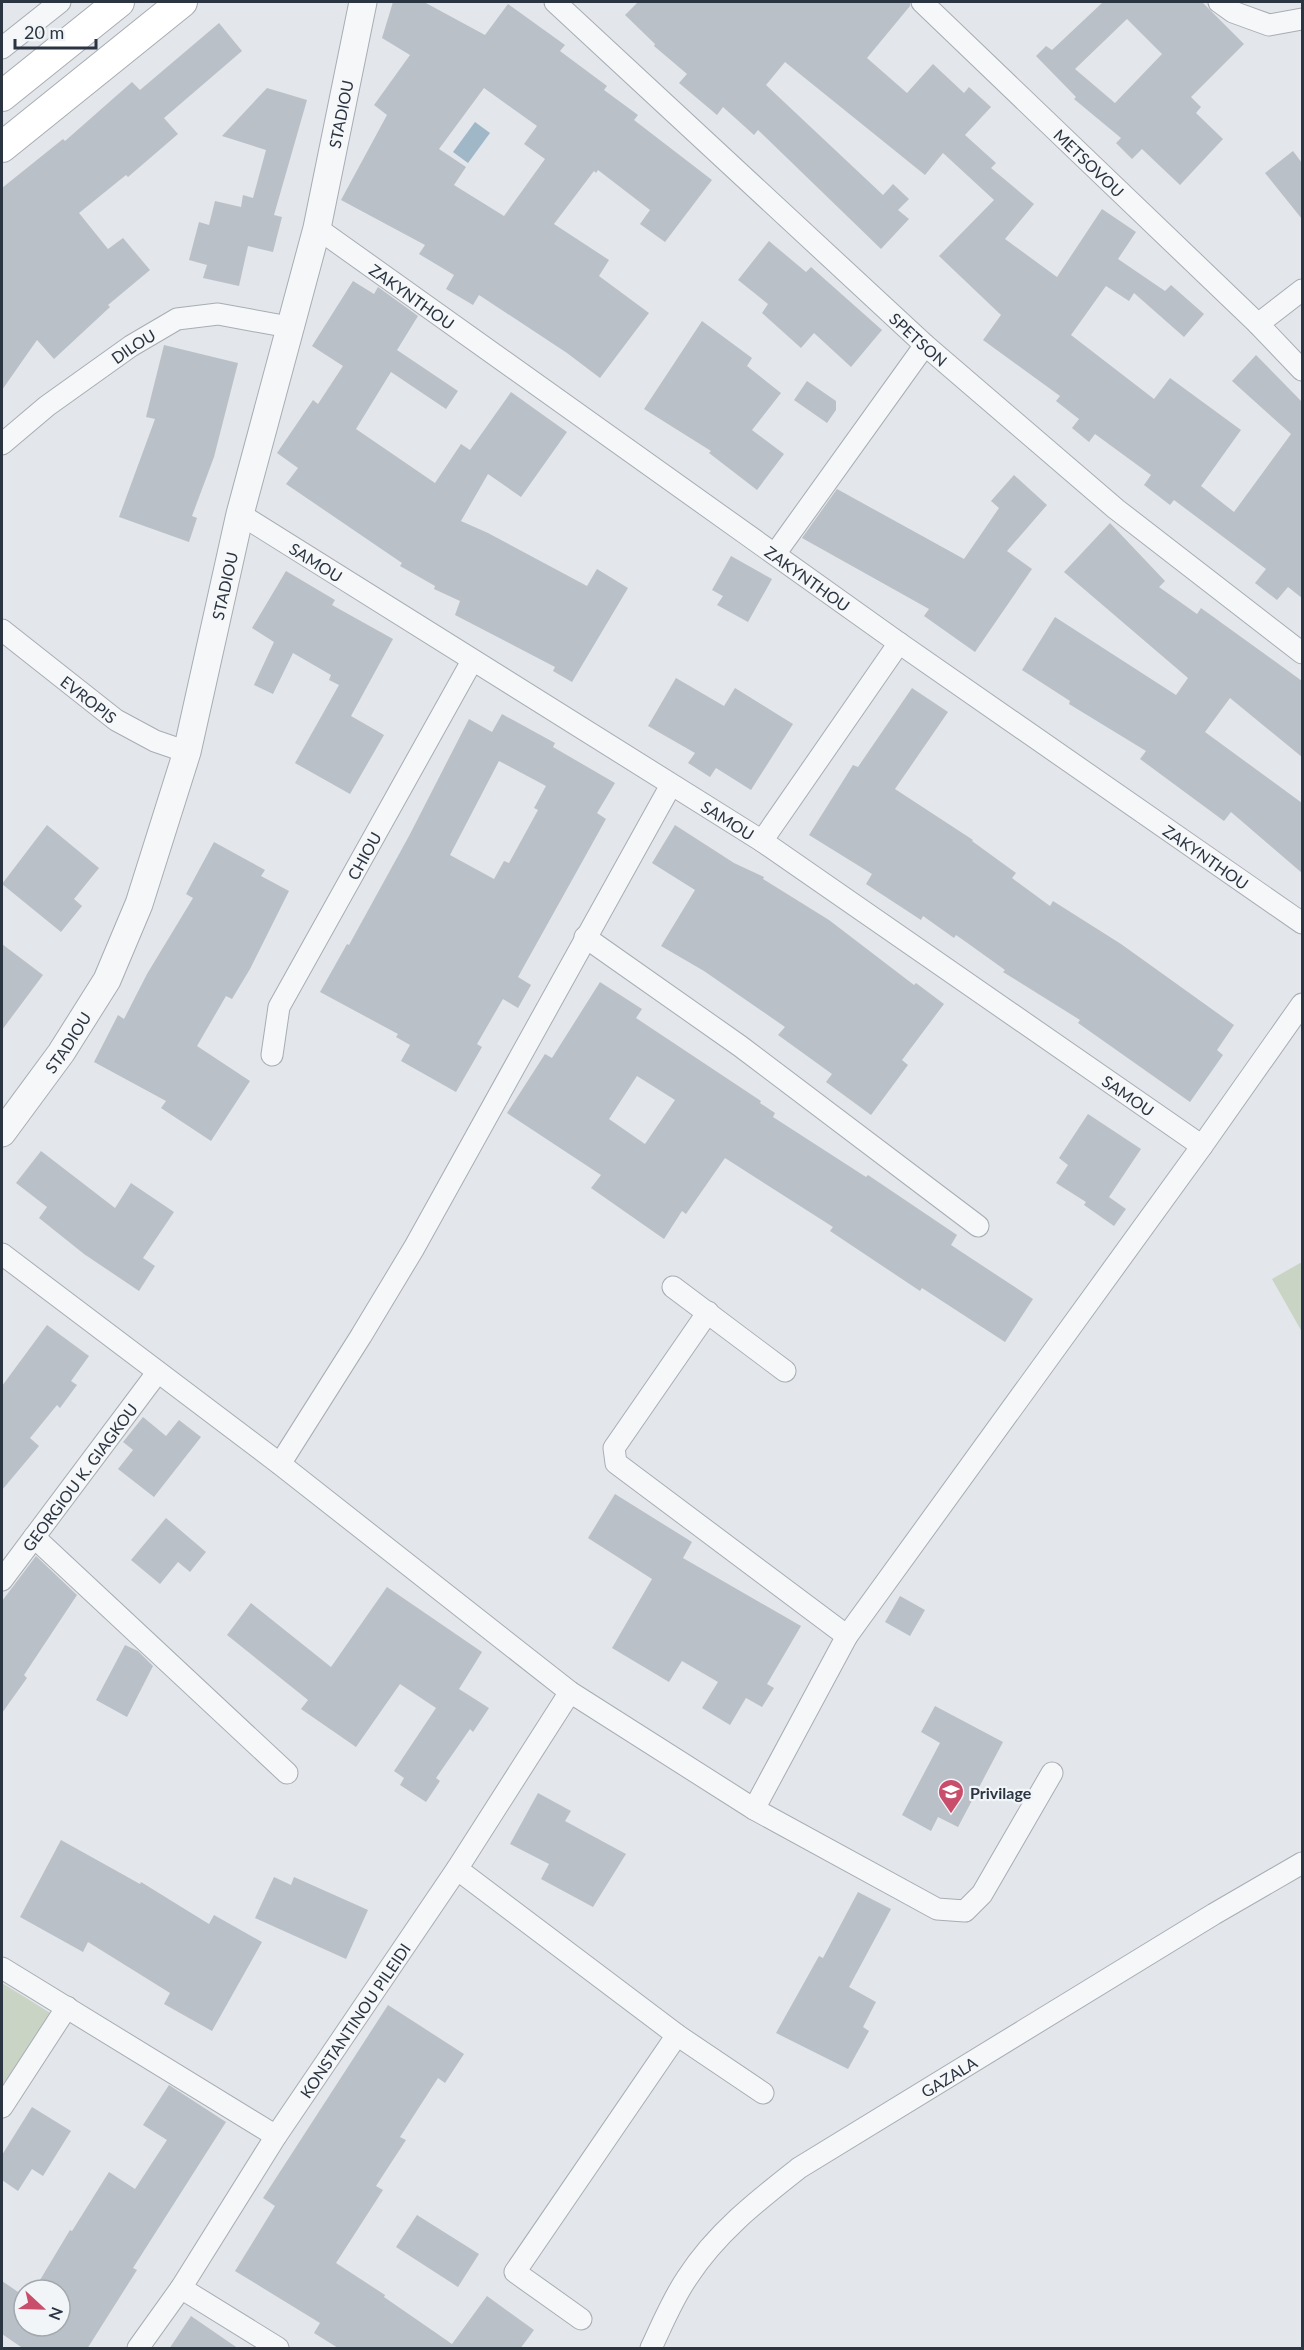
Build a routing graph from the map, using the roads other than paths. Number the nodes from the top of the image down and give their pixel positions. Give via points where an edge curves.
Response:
1 (60, 2) edge
2 (119, 2) edge
3 (182, 2) edge
4 (363, 2) edge
5 (555, 2) edge
6 (922, 2) edge
7 (1219, 2) edge
8 (1302, 20) edge
9 (2, 48) edge
10 (2, 96) edge
11 (2, 147) edge
12 (317, 228) junction
13 (1302, 290) edge
14 (1258, 324) junction
15 (289, 327) junction
16 (925, 345) junction
17 (1302, 370) edge
18 (2, 444) edge
19 (240, 514) junction
20 (775, 554) junction
21 (2, 630) edge
22 (899, 643) junction
23 (1302, 653) edge
24 (472, 661) junction
25 (187, 752) junction
26 (671, 785) junction
27 (762, 841) junction
28 (1302, 922) edge
29 (585, 937) junction
30 (1302, 1004) edge
31 (272, 1055) dead end
32 (2, 1133) edge
33 (1202, 1146) junction
34 (978, 1226) dead end
35 (2, 1254) edge
36 (674, 1287) dead end
37 (708, 1312) junction
38 (785, 1371) dead end
39 (157, 1373) junction
40 (280, 1464) junction
41 (34, 1537) junction
42 (2, 1580) edge
43 (847, 1636) junction
44 (570, 1692) junction
45 (287, 1773) dead end
46 (1052, 1773) dead end
47 (754, 1809) junction
48 (1302, 1863) edge
49 (457, 1869) junction
50 (2, 1968) edge
51 (67, 2007) junction
52 (677, 2035) junction
53 (763, 2093) dead end
54 (2, 2107) edge
55 (276, 2136) junction
56 (181, 2288) junction
57 (581, 2319) dead end
58 (138, 2349) edge
59 (278, 2349) edge
60 (651, 2349) edge

1 - 9 street
2 - 10 main road
3 - 11 main road
4 - 12 street, STADIOU
5 - 16 street, SPETSON
6 - 14 street, METSOVOU
7 - 8 street via 1233,12 1269,25
12 - 15 street, STADIOU
12 - 20 street, ZAKYNTHOU
13 - 14 street
14 - 17 street, METSOVOU
15 - 18 street, DILOU via 218,314 177,319 56,399
15 - 19 street, STADIOU
16 - 20 street
16 - 23 street, SPETSON via 1116,509
19 - 24 street, SAMOU
19 - 25 street, STADIOU
20 - 22 street, ZAKYNTHOU
21 - 25 street, EVROPIS via 116,720 155,741
22 - 27 street
22 - 28 street, ZAKYNTHOU
24 - 26 street, SAMOU
24 - 31 street, CHIOU via 279,1007
25 - 32 street, STADIOU via 139,904 107,980
26 - 27 street, SAMOU
26 - 29 street
27 - 33 street, SAMOU
29 - 34 street via 740,1046
29 - 40 street via 414,1248
30 - 33 street
33 - 43 street
35 - 39 street
36 - 37 street
37 - 38 street
37 - 43 street via 614,1449 616,1463
39 - 40 street
39 - 41 street, GEORGIOU K. GIAGKOU
40 - 44 street
41 - 42 street, GEORGIOU K. GIAGKOU
41 - 45 street
43 - 47 street
44 - 47 street
44 - 49 street, KONSTANTINOU PILEIDI
46 - 47 street via 982,1894 965,1911 937,1910
48 - 60 street, GAZALA via 799,2168 742,2213 710,2246 685,2280
49 - 52 street
49 - 55 street, KONSTANTINOU PILEIDI
50 - 51 street
51 - 54 street
51 - 55 street
52 - 53 street
52 - 57 street via 515,2271
55 - 56 street, KONSTANTINOU PILEIDI
56 - 58 street, KONSTANTINOU PILEIDI
56 - 59 street

